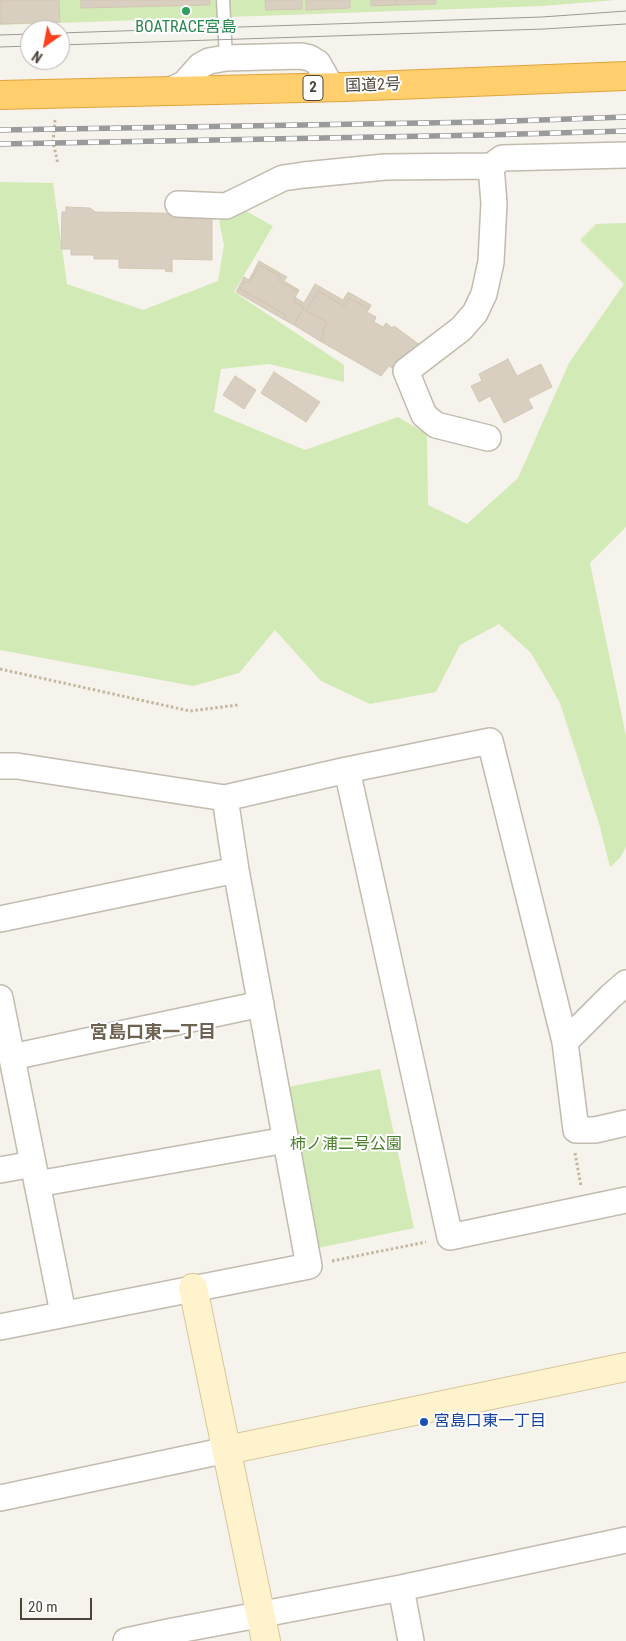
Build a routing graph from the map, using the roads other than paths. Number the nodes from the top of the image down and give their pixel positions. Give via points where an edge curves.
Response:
1 (223, 0) edge
2 (226, 58) junction
3 (626, 76) edge
4 (345, 87) junction
5 (161, 92) junction
6 (0, 95) edge
7 (626, 155) edge
8 (491, 166) junction
9 (178, 204) dead end
10 (488, 438) dead end
11 (0, 766) edge
12 (347, 770) junction
13 (226, 798) junction
14 (236, 870) junction
15 (0, 919) edge
16 (626, 983) edge
17 (0, 998) edge
18 (261, 1004) junction
19 (565, 1042) junction
20 (12, 1057) junction
21 (626, 1123) edge
22 (286, 1140) junction
23 (0, 1170) edge
24 (35, 1174) junction
25 (626, 1200) edge
26 (193, 1288) junction
27 (63, 1313) junction
28 (0, 1327) edge
29 (626, 1367) edge
30 (227, 1450) junction
31 (0, 1498) edge
32 (626, 1540) edge
33 (401, 1588) junction
34 (261, 1614) junction
35 (174, 1636) edge
36 (126, 1641) edge
37 (266, 1641) edge
38 (411, 1641) edge

1 - 2 lane
2 - 4 street via 310,58 318,63 328,81
2 - 5 street via 200,66 184,84
3 - 4 highway, 国道2号 / 2
4 - 5 highway, 国道2号 / 2
5 - 6 highway, 国道2号 / 2
7 - 8 street via 502,158
8 - 9 street via 385,167 304,175 283,178 226,206
8 - 10 street via 494,204 491,262 484,294 475,313 461,329 406,371 424,415 436,425
11 - 13 street
12 - 13 street
12 - 19 street via 490,741
12 - 25 street via 450,1237
13 - 14 street
14 - 15 street
14 - 18 street
16 - 19 street
17 - 20 street
18 - 20 street
18 - 22 street
19 - 21 street via 576,1130 595,1130
20 - 24 street
22 - 24 street
22 - 26 street via 309,1266
23 - 24 street
24 - 27 street
26 - 27 street
26 - 30 street
27 - 28 street
29 - 30 street
30 - 31 street
30 - 34 street
32 - 33 street
33 - 34 street
33 - 38 street
34 - 35 street
34 - 37 street
35 - 36 street

